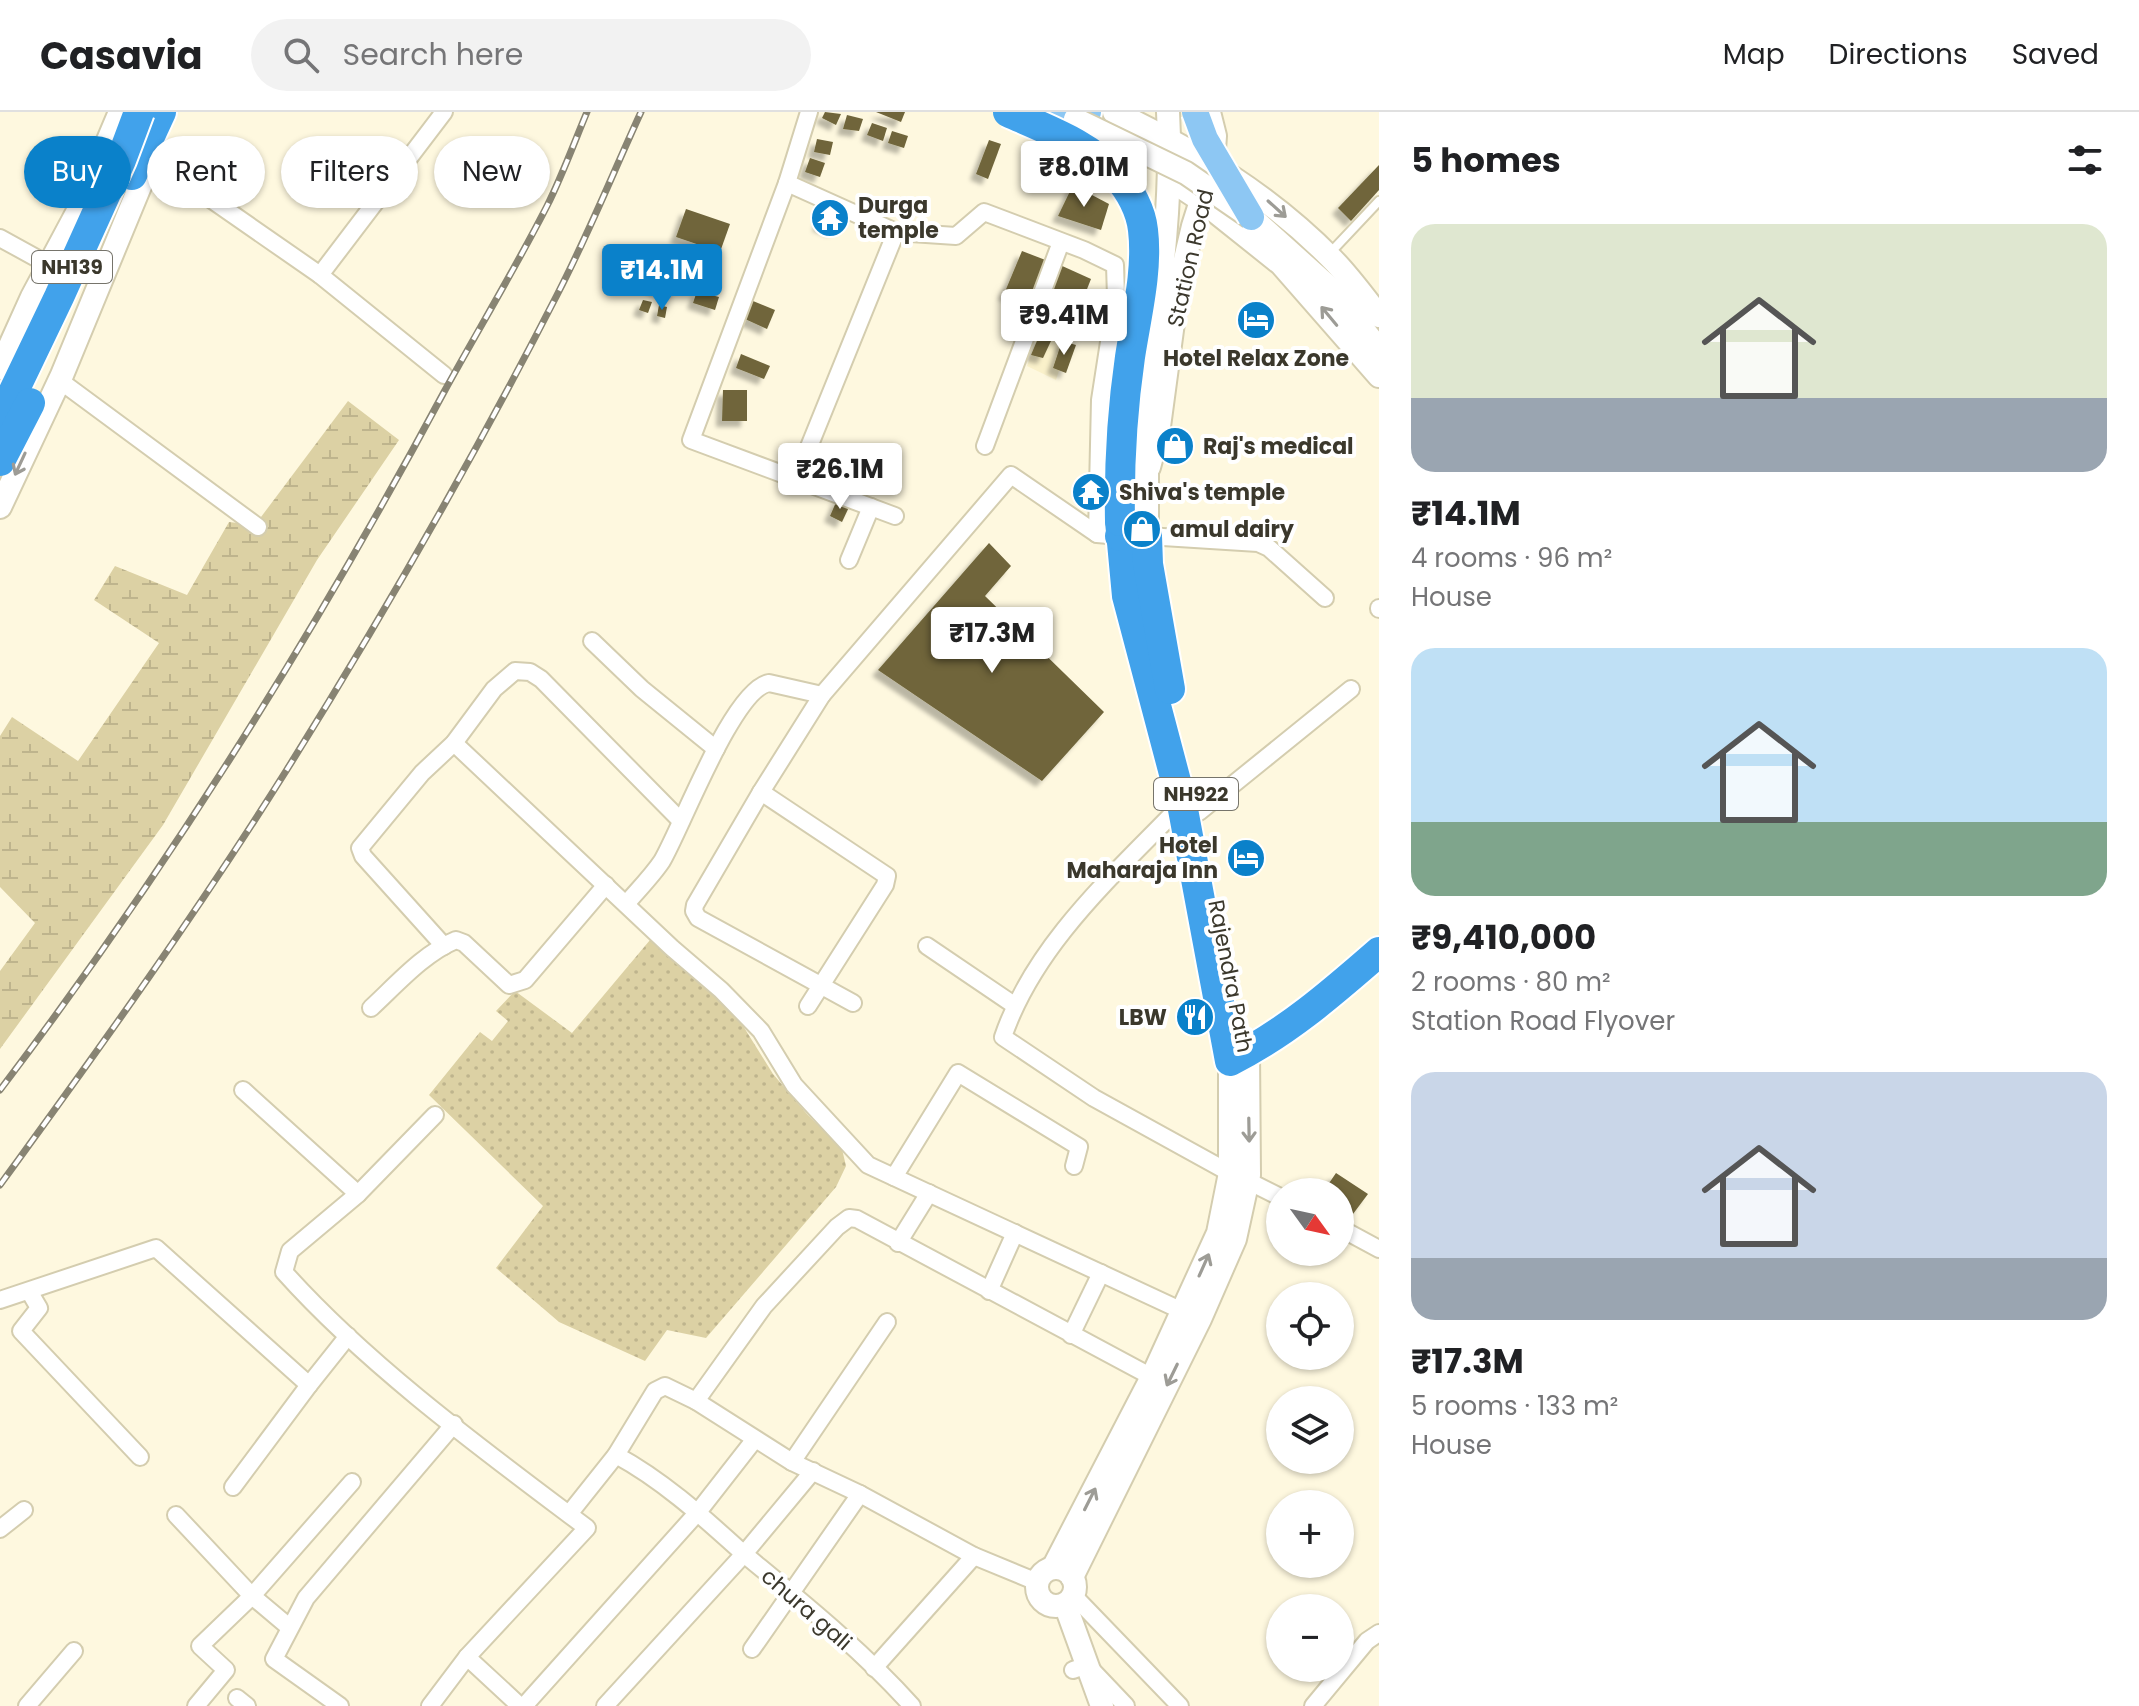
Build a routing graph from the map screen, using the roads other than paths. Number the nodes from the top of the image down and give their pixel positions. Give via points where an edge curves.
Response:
1 (120, 112) edge
2 (139, 112) edge
3 (161, 112) edge
4 (444, 112) edge
5 (809, 112) edge
6 (1008, 112) edge
7 (1114, 112) edge
8 (1168, 112) edge
9 (1195, 112) edge
10 (1209, 112) edge
11 (1075, 114) edge
12 (1169, 138) junction
13 (138, 162) junction
14 (1213, 163) junction
15 (1169, 179) junction
16 (787, 183) junction
17 (1202, 201) junction
18 (1379, 201) edge
19 (1251, 217) junction
20 (896, 232) junction
21 (0, 238) edge
22 (1061, 242) junction
23 (1328, 255) junction
24 (49, 265) junction
25 (1115, 265) junction
26 (320, 275) junction
27 (1160, 279) junction
28 (1379, 316) edge
29 (1379, 349) edge
30 (2, 355) edge
31 (444, 375) dead end
32 (1379, 376) edge
33 (59, 380) junction
34 (0, 396) edge
35 (0, 420) edge
36 (39, 423) junction
37 (985, 446) dead end
38 (0, 461) edge
39 (1147, 472) junction
40 (796, 479) junction
41 (0, 507) edge
42 (871, 507) junction
43 (895, 516) dead end
44 (258, 527) dead end
45 (1121, 532) junction
46 (849, 560) dead end
47 (1325, 598) dead end
48 (592, 641) dead end
49 (1351, 689) dead end
50 (822, 695) junction
51 (454, 743) junction
52 (716, 749) junction
53 (761, 792) junction
54 (1192, 804) junction
55 (681, 821) junction
56 (606, 885) junction
57 (626, 904) junction
58 (444, 946) junction
59 (927, 946) dead end
60 (1379, 948) edge
61 (820, 986) junction
62 (853, 1003) dead end
63 (1014, 1005) junction
64 (808, 1006) dead end
65 (371, 1008) dead end
66 (1238, 1049) junction
67 (243, 1090) dead end
68 (435, 1115) dead end
69 (1074, 1166) dead end
70 (894, 1177) junction
71 (1239, 1177) junction
72 (1266, 1190) edge
73 (929, 1193) junction
74 (358, 1194) junction
75 (1015, 1233) junction
76 (1354, 1236) edge
77 (898, 1243) junction
78 (1379, 1249) edge
79 (1101, 1273) junction
80 (29, 1291) junction
81 (989, 1291) junction
82 (0, 1300) edge
83 (1191, 1315) junction
84 (887, 1322) dead end
85 (1071, 1335) junction
86 (348, 1336) junction
87 (1152, 1377) junction
88 (309, 1385) junction
89 (696, 1401) junction
90 (454, 1424) junction
91 (755, 1439) junction
92 (616, 1455) junction
93 (140, 1457) dead end
94 (792, 1462) junction
95 (813, 1471) junction
96 (352, 1482) dead end
97 (233, 1487) dead end
98 (860, 1494) junction
99 (24, 1510) dead end
100 (698, 1512) junction
101 (569, 1514) junction
102 (176, 1515) dead end
103 (0, 1529) edge
104 (744, 1554) junction
105 (974, 1556) junction
106 (1058, 1588) junction
107 (791, 1593) junction
108 (252, 1596) junction
109 (289, 1627) junction
110 (1379, 1633) edge
111 (752, 1649) dead end
112 (74, 1651) dead end
113 (467, 1657) junction
114 (874, 1668) junction
115 (1080, 1668) junction
116 (27, 1706) edge
117 (196, 1706) edge
118 (340, 1706) edge
119 (430, 1706) edge
120 (522, 1706) edge
121 (605, 1706) edge
122 (912, 1706) edge
123 (1087, 1706) edge
124 (1102, 1706) edge
125 (1126, 1706) edge
126 (1180, 1706) edge
127 (1313, 1706) edge

1 - 24 main road
2 - 35 highway, NH139, bridge
3 - 13 highway, NH139
4 - 26 street
5 - 16 street
6 - 45 highway, NH922, bridge via 1099,159 1134,201 1143,228 1144,258 1123,409
7 - 12 main road
8 - 12 main road, Station Road
9 - 19 main road, bridge
10 - 14 main road, Station Road via 1215,136
11 - 19 main road, bridge via 1186,173
12 - 14 main road
12 - 15 main road, Station Road
13 - 26 street
13 - 33 main road via 143,179
13 - 38 highway, NH139, bridge
14 - 17 main road, Station Road
14 -> 23 main road via 1257,192
15 - 17 main road
15 - 27 main road, Station Road
16 - 20 street
16 - 40 street via 691,440
32 -> 17 main road via 1281,264
17 - 39 main road, Station Road via 1177,293 1158,434
18 - 23 lane
19 - 29 main road via 1331,289
20 - 22 street via 956,236 984,212
20 - 40 street
21 - 24 street
22 - 25 street
22 - 37 street
23 - 28 main road
24 - 30 main road
25 - 27 street
25 - 45 street via 1116,297 1100,400
26 - 31 street
27 - 39 main road, Station Road via 1142,434
33 - 36 main road
33 - 44 street
34 - 36 main road
36 -> 41 main road
39 - 45 main road
40 - 42 street
42 - 43 street
42 - 46 street
45 - 47 street via 1258,543
45 - 50 street via 1011,475
45 - 54 highway, Rajendra Path / NH922
48 - 52 street
49 - 54 street
50 - 52 street via 760,685
50 - 53 street
51 - 55 street via 494,689 515,671 530,672
51 - 56 street
51 - 58 street via 360,848
52 - 55 street
53 - 61 street via 887,876
53 - 61 street via 694,911
54 - 63 street via 1101,889 1038,962
54 - 66 highway, Rajendra Path / NH922
55 - 57 street via 661,862
56 - 57 street
56 - 58 street via 525,980 514,985 461,941
57 - 70 street via 761,1031 794,1085 868,1165
58 - 65 street
59 - 63 street
60 - 66 highway via 1308,1013
61 - 62 street
61 - 64 street
63 - 71 street via 1003,1037 1094,1098
66 - 71 main road, Rajendra Path
67 - 74 street
68 - 74 street
69 - 70 street via 1079,1147 958,1073
70 - 73 street
71 - 72 street
71 - 83 main road, Rajendra Path
73 - 75 street
73 - 77 street
74 - 86 street via 290,1251 284,1272
75 - 79 street
75 - 81 street
76 - 78 street
77 - 81 street
77 - 89 street via 857,1219 844,1220 764,1306
79 - 83 street
79 - 85 street
80 - 82 street
80 - 88 street via 156,1248
80 - 93 street via 39,1308 21,1331
81 - 85 street
83 - 87 main road, Rajendra Path
83 -> 106 main road, Rajendra Path
84 - 94 street
85 - 87 street
86 - 88 street
86 - 90 street
106 -> 87 main road, Rajendra Path
88 - 97 street
89 - 91 street
89 - 92 street via 660,1386
90 - 101 street
90 - 109 street via 306,1598
91 - 94 street
91 - 100 street
92 - 100 street
92 - 101 street
94 - 95 street
95 - 98 street
95 - 104 street, chura gali
96 - 108 street
98 - 105 street
98 - 107 street
99 - 103 street
100 - 104 street
100 - 120 street
101 - 113 street via 587,1528
102 - 108 street
104 - 107 street, chura gali
104 - 121 street
105 - 106 street
105 - 114 street
106 - 115 main road
106 - 126 street
107 - 111 street
107 - 114 street, chura gali
108 - 109 street
108 - 117 street via 200,1646 226,1670
109 - 118 street via 274,1659
110 - 127 street
112 - 116 street
113 - 119 street
113 - 120 street
114 - 122 street, chura gali
115 - 123 main road
115 - 124 main road
115 - 125 street

